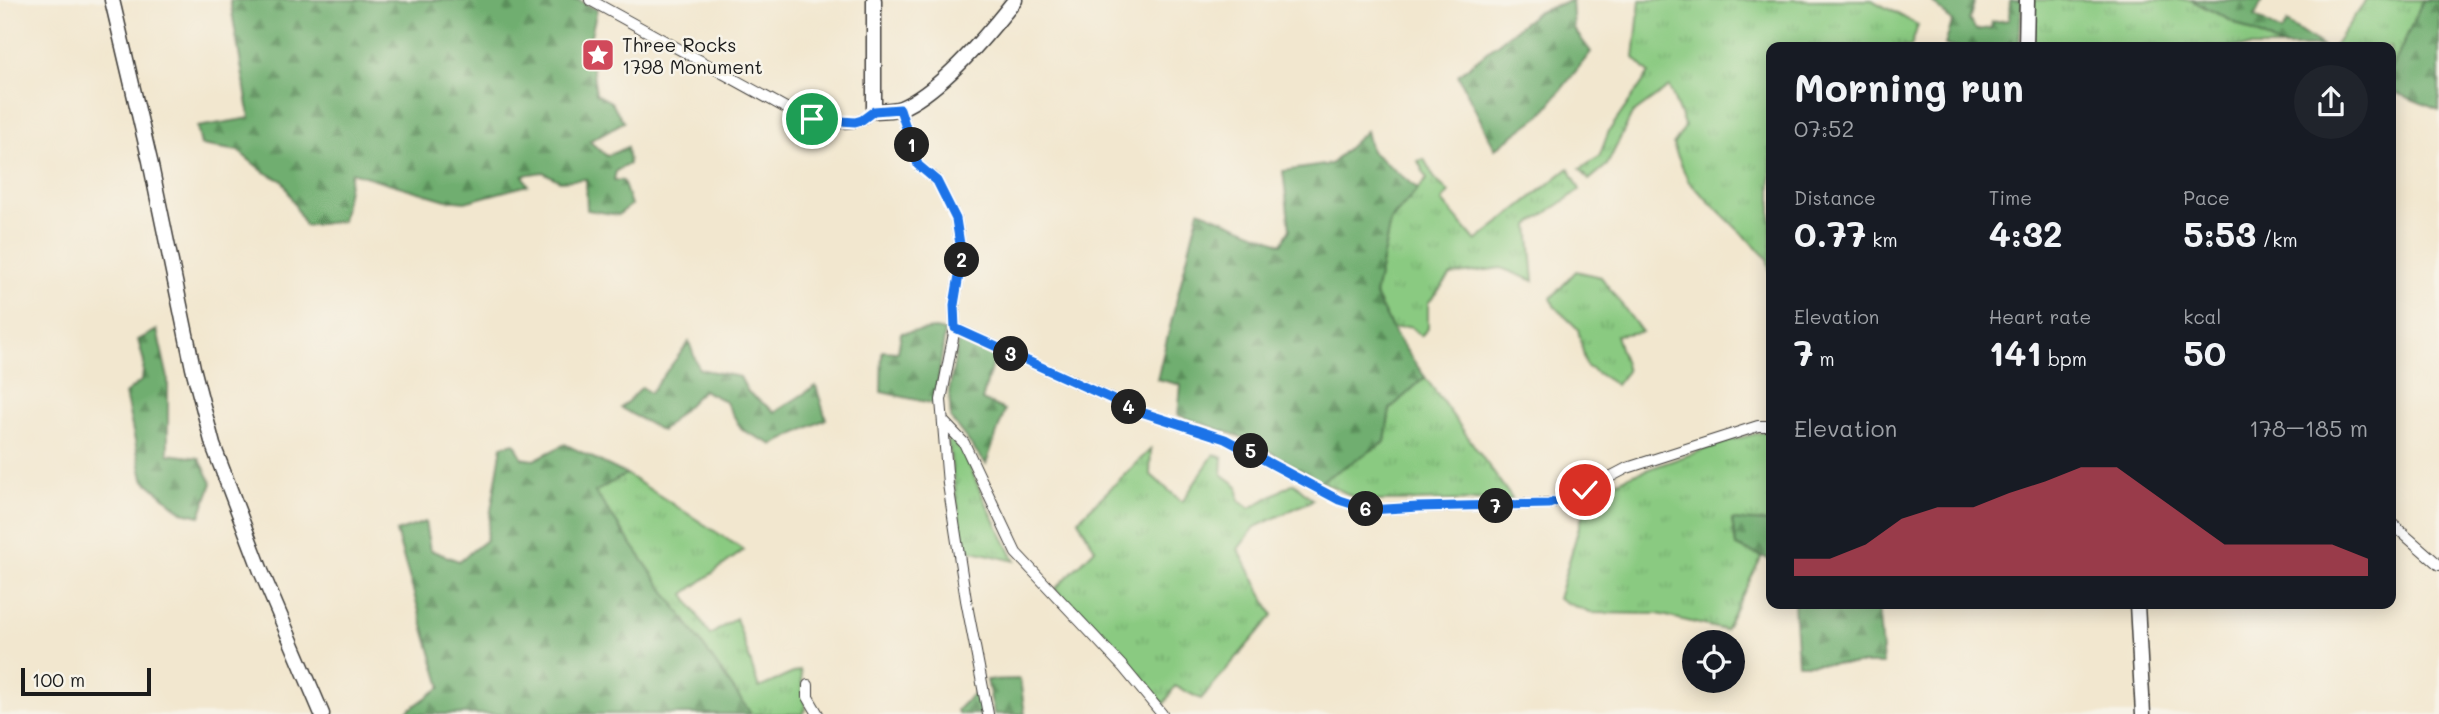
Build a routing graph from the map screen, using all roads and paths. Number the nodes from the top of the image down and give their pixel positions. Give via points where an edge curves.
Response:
1 (112, 0) edge
2 (590, 0) edge
3 (874, 0) edge
4 (1015, 0) edge
5 (2026, 0) edge
6 (2026, 42) edge
7 (900, 109) junction
8 (874, 111) junction
9 (955, 328) junction
10 (943, 421) junction
11 (1766, 426) edge
12 (2396, 527) edge
13 (2439, 565) edge
14 (2137, 609) edge
15 (808, 685) dead end
16 (322, 714) edge
17 (818, 714) edge
18 (988, 714) edge
19 (1162, 714) edge
20 (2143, 714) edge

1 - 16 street via 213,445
2 - 8 street via 795,113 855,122
3 - 8 street
4 - 7 street via 934,87
5 - 6 street
7 - 8 street
7 - 9 street via 918,165 937,181 956,219 962,257
9 - 10 street via 941,400
9 - 11 street via 1138,411 1225,439 1339,500 1370,510 1549,504 1627,468
10 - 18 street via 948,484
10 - 19 street via 964,443 1016,553
12 - 13 street
14 - 20 street
15 - 17 street via 808,697

